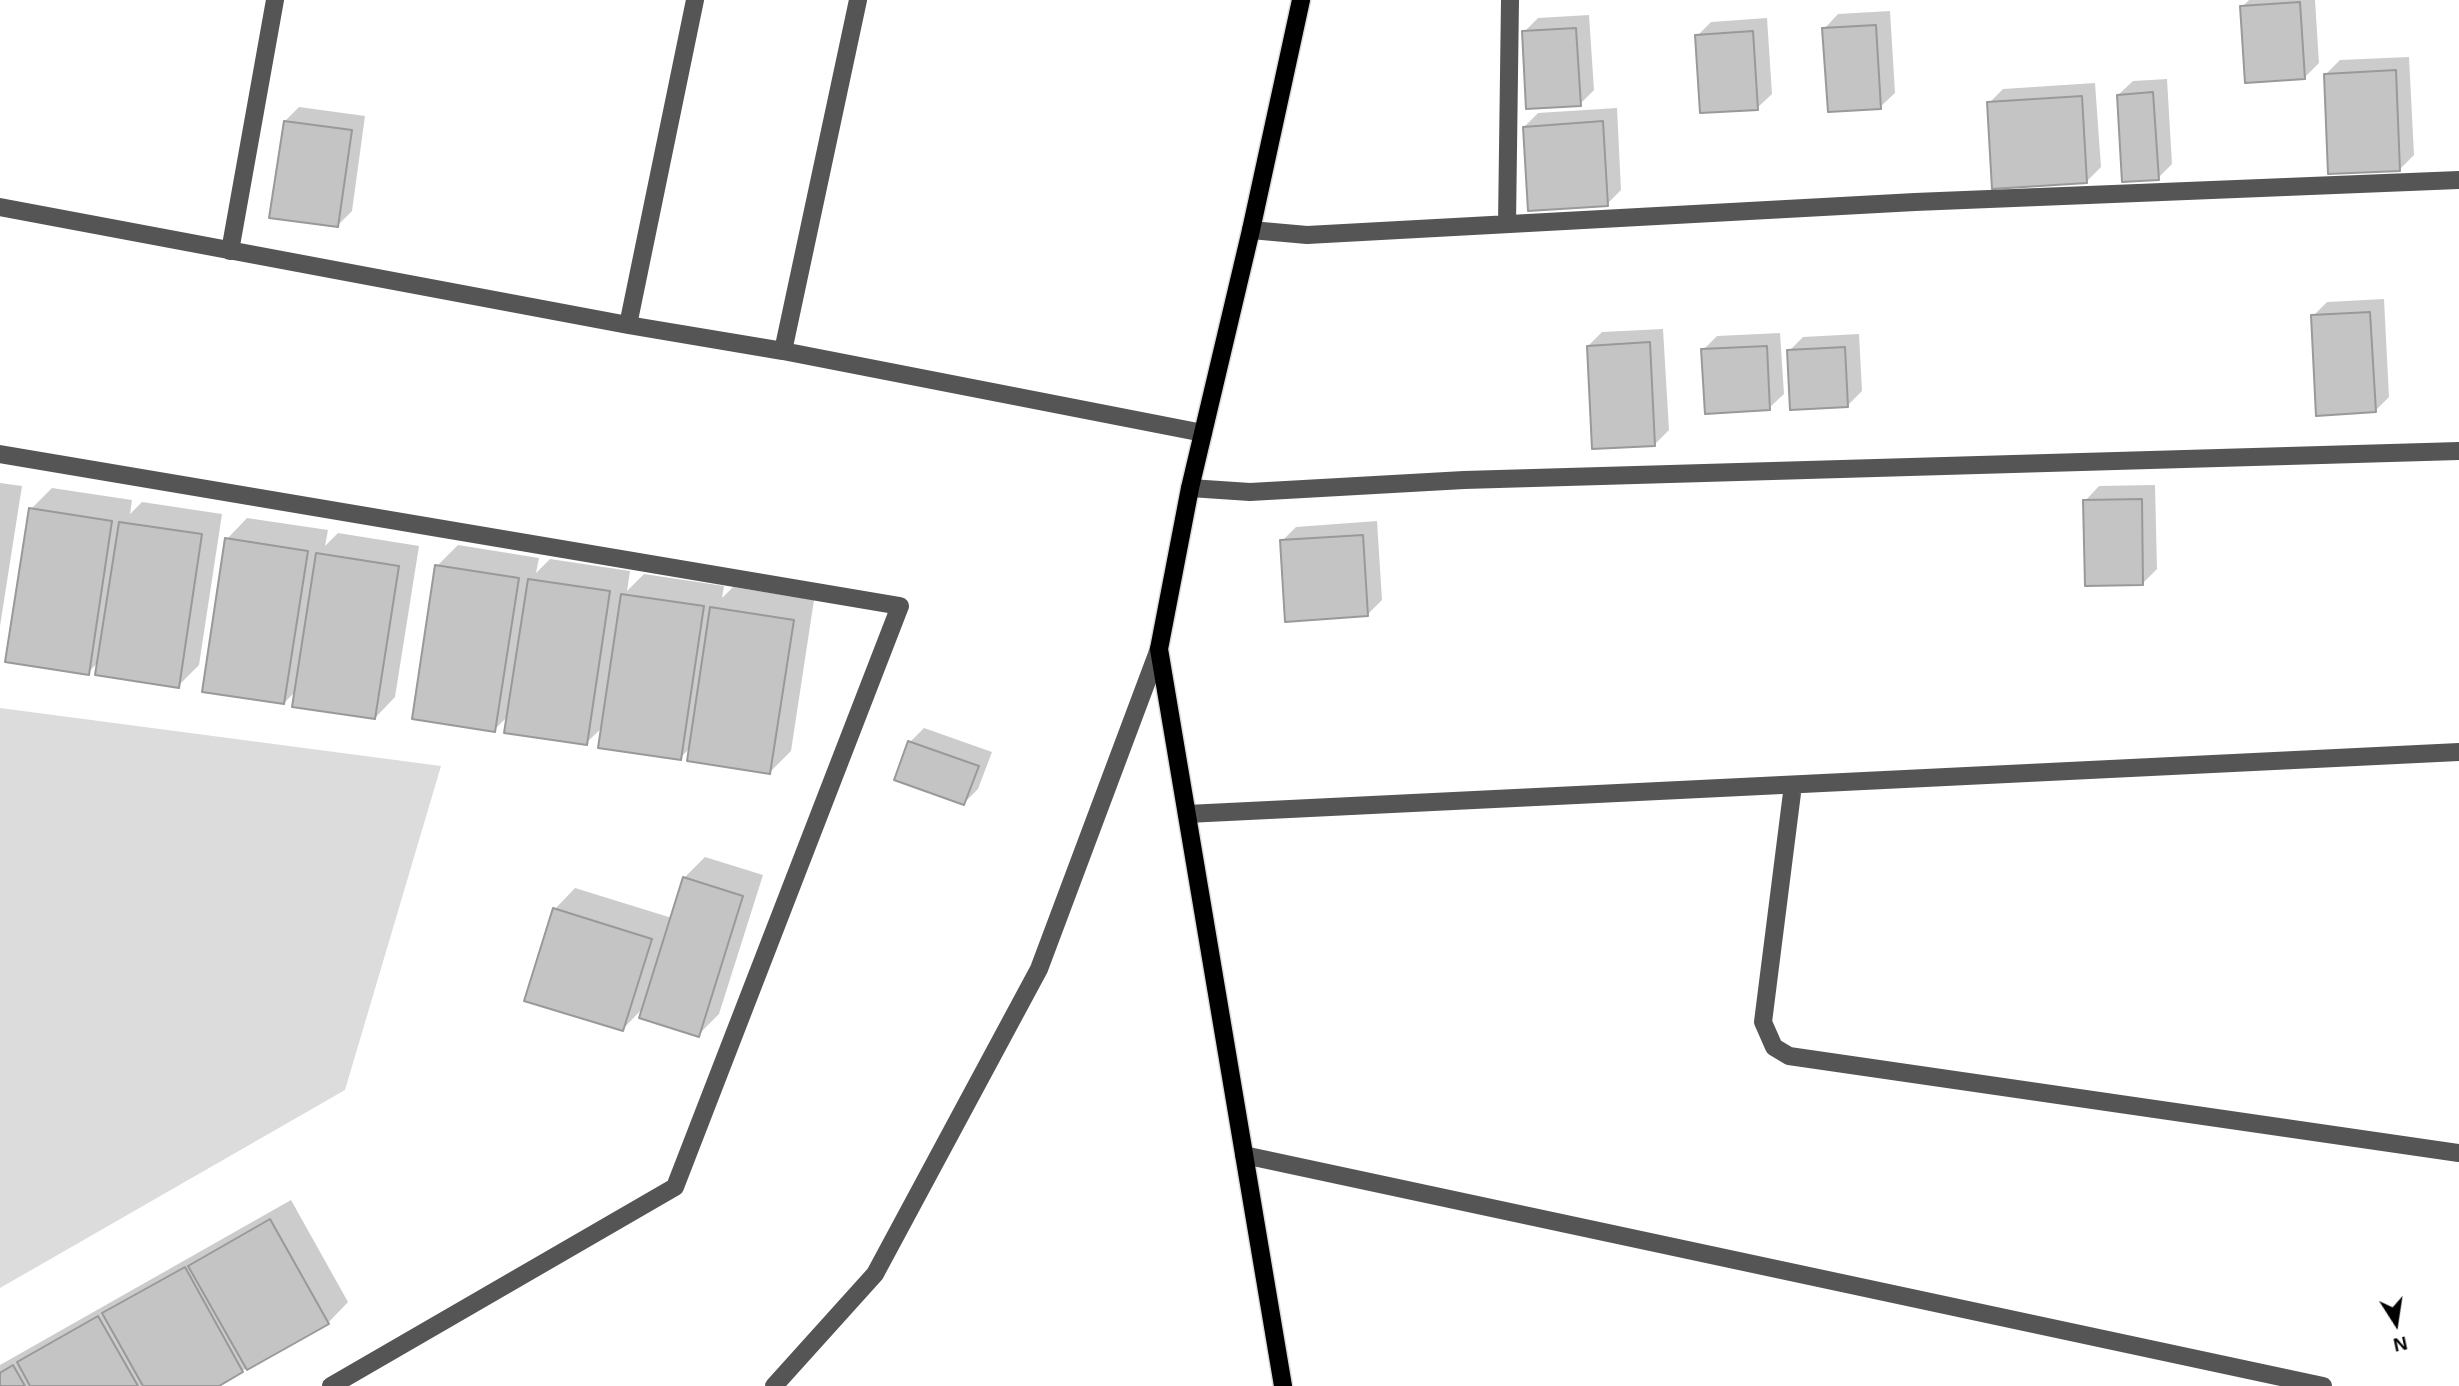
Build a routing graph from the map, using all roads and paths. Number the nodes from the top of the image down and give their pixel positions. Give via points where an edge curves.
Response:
1 (275, 0) edge
2 (695, 0) edge
3 (858, 0) edge
4 (1301, 0) edge
5 (1510, 0) edge
6 (2459, 180) edge
7 (0, 207) edge
8 (1507, 224) junction
9 (1251, 230) junction
10 (230, 251) junction
11 (628, 325) junction
12 (783, 351) junction
13 (1203, 433) junction
14 (2459, 452) edge
15 (0, 454) edge
16 (1190, 488) junction
17 (1159, 649) junction
18 (2459, 752) edge
19 (1793, 785) junction
20 (1186, 814) junction
21 (2459, 1153) edge
22 (1244, 1155) junction
23 (331, 1386) edge
24 (774, 1386) edge
25 (1283, 1386) edge
26 (2323, 1386) edge

1 - 10 street
2 - 11 street
3 - 12 street
4 - 9 main road
5 - 8 street
6 - 8 street
7 - 10 street
8 - 9 street via 1307,235
9 - 13 main road
10 - 11 street
11 - 12 street
12 - 13 street
13 - 16 main road
14 - 16 street via 1464,480 1250,492
15 - 23 street via 900,606 675,1187
16 - 17 main road
17 - 20 main road
17 - 24 street via 1040,970 875,1274
18 - 19 street
19 - 20 street
19 - 21 street via 1763,1022 1774,1047 1789,1056
20 - 22 main road
22 - 25 main road
22 - 26 street

